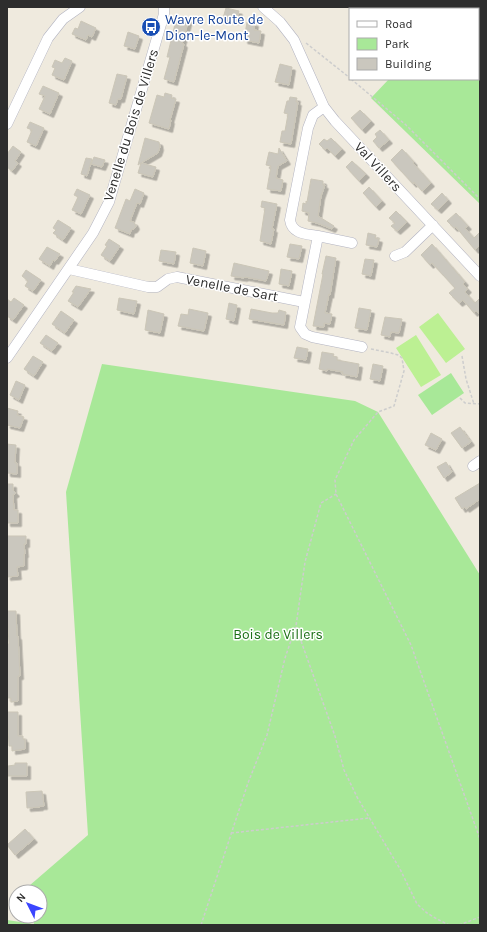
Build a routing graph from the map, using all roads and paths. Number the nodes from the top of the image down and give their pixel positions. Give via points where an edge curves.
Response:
1 (80, 7) edge
2 (164, 7) edge
3 (263, 7) edge
4 (294, 40) junction
5 (349, 78) edge
6 (351, 80) edge
7 (324, 107) junction
8 (7, 124) edge
9 (480, 199) edge
10 (433, 225) junction
11 (318, 236) junction
12 (352, 243) dead end
13 (395, 256) dead end
14 (69, 269) junction
15 (480, 276) edge
16 (304, 302) junction
17 (362, 347) joint
18 (462, 356) dead end
19 (7, 358) edge
20 (460, 398) dead end
21 (474, 404) junction
22 (480, 404) edge
23 (336, 494) junction
24 (296, 626) junction
25 (369, 818) junction
26 (231, 833) junction
27 (480, 839) edge
28 (480, 917) edge
29 (201, 925) edge
30 (458, 925) edge

1 - 8 street via 63,18 48,38
2 - 14 street, Venelle du Bois de Villers via 109,202 93,233
3 - 4 street, Val Villers via 280,22
4 - 5 path via 301,39
4 - 7 street, Val Villers
6 - 9 path via 406,125
7 - 10 street, Val Villers via 335,122
7 - 11 street via 314,115 308,128 290,220 294,230
10 - 13 street via 405,252
10 - 15 street, Val Villers
11 - 12 street
11 - 16 street
14 - 16 street, Venelle de Sart via 148,288 158,287 168,279 177,277
14 - 19 street, Venelle du Bois de Villers
16 - 17 street via 300,327 305,334
17 - 23 path via 398,355 402,358 404,371 394,406 378,412 354,440 335,480
18 - 21 path
20 - 21 path
21 - 22 path
23 - 24 path via 321,503 305,562
23 - 27 path via 411,645
24 - 25 path via 335,736 344,770
24 - 26 path via 285,658 267,735
25 - 26 path
25 - 30 path via 400,869 417,904 437,919 449,925
26 - 29 path
28 - 30 path

